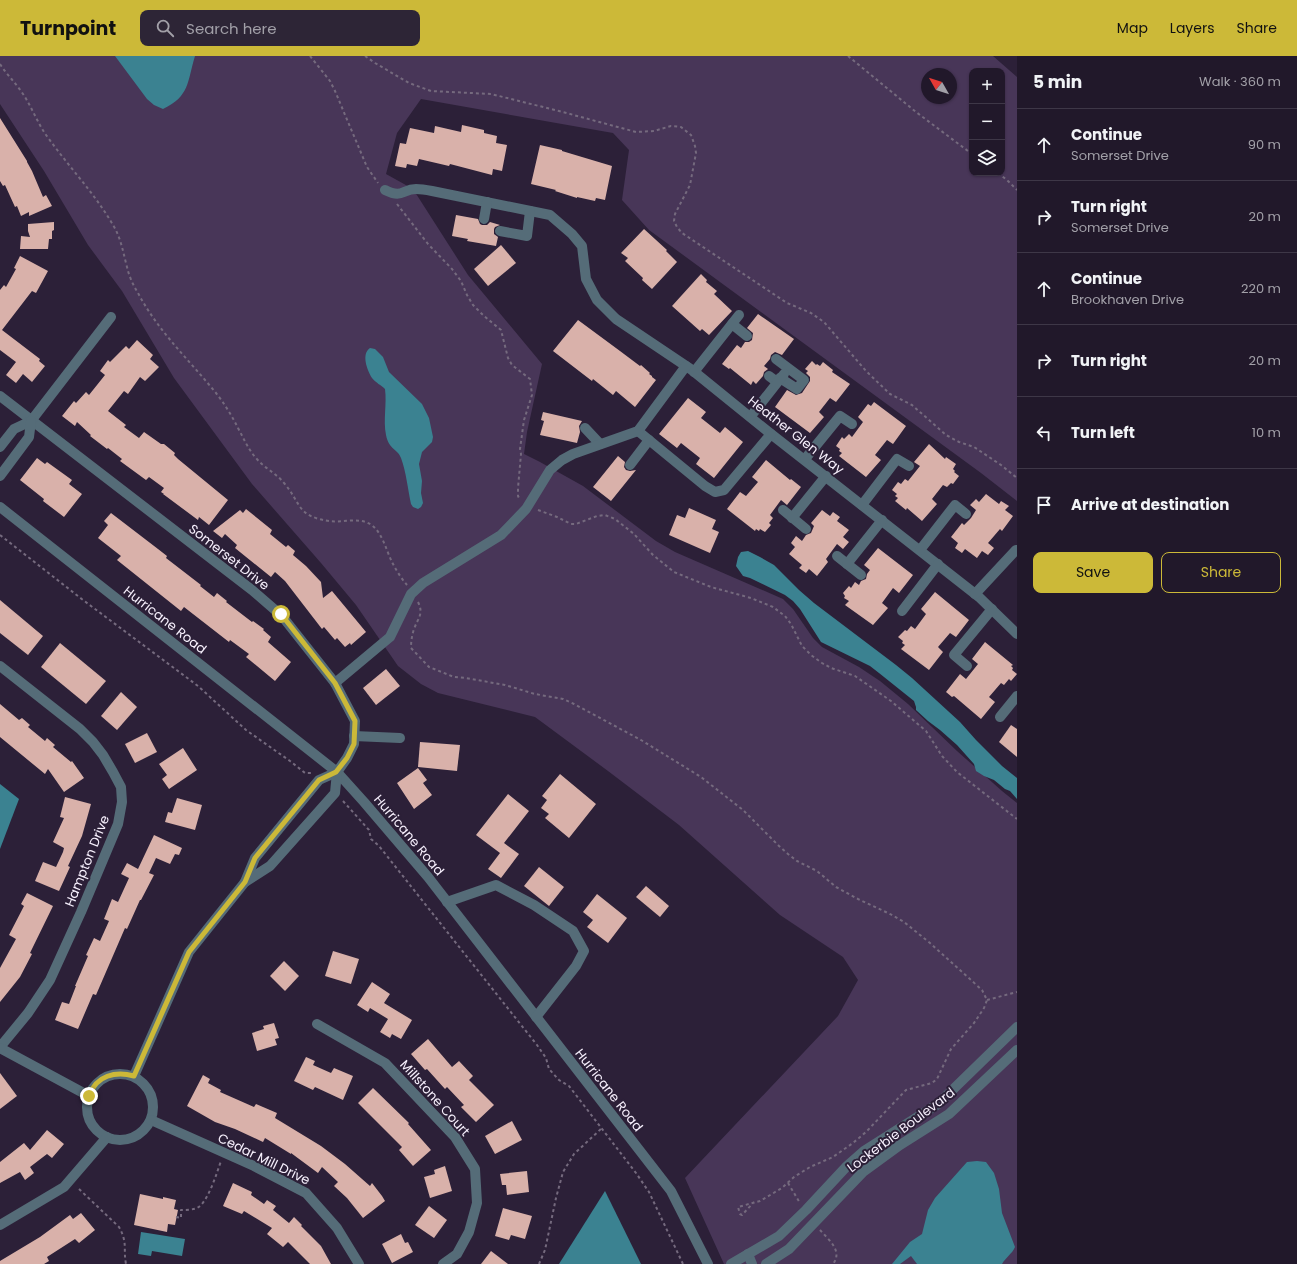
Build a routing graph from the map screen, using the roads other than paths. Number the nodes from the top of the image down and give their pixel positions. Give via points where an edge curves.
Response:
1 (385, 190) road end
2 (487, 202) junction
3 (530, 211) junction
4 (484, 219) dead end
5 (500, 231) dead end
6 (739, 315) dead end
7 (110, 317) dead end
8 (732, 324) junction
9 (747, 336) dead end
10 (776, 359) dead end
11 (788, 368) junction
12 (690, 369) junction
13 (769, 376) dead end
14 (779, 380) junction
15 (0, 396) edge
16 (751, 416) junction
17 (31, 421) junction
18 (852, 424) dead end
19 (585, 428) dead end
20 (638, 431) junction
21 (771, 434) junction
22 (649, 440) junction
23 (600, 444) junction
24 (0, 447) edge
25 (805, 459) junction
26 (630, 465) dead end
27 (909, 466) dead end
28 (0, 476) edge
29 (826, 476) junction
30 (862, 505) junction
31 (0, 507) edge
32 (783, 510) dead end
33 (966, 514) dead end
34 (792, 518) junction
35 (882, 520) junction
36 (806, 529) dead end
37 (920, 550) junction
38 (1017, 551) edge
39 (837, 556) dead end
40 (847, 564) junction
41 (938, 564) junction
42 (861, 575) dead end
43 (975, 594) junction
44 (992, 609) junction
45 (902, 611) dead end
46 (1017, 634) edge
47 (0, 666) edge
48 (967, 666) dead end
49 (335, 683) junction
50 (1017, 696) edge
51 (1000, 717) dead end
52 (354, 736) junction
53 (400, 738) dead end
54 (336, 772) junction
55 (245, 882) junction
56 (447, 902) junction
57 (536, 1017) junction
58 (317, 1024) dead end
59 (1017, 1027) edge
60 (0, 1048) edge
61 (1017, 1050) edge
62 (134, 1076) junction
63 (89, 1096) junction
64 (151, 1120) junction
65 (107, 1137) junction
66 (805, 1211) junction
67 (0, 1225) edge
68 (817, 1226) junction
69 (748, 1254) junction
70 (359, 1264) edge
71 (443, 1264) edge
72 (708, 1264) edge
73 (731, 1264) edge
74 (752, 1264) edge
75 (766, 1264) edge

1 - 2 street via 394,194 415,188
2 - 3 street
2 - 4 street
3 - 5 street via 526,240
3 - 12 street, Heather Glen Way via 550,215 582,246 586,279 597,300 616,319
6 - 8 street
7 - 17 street
8 - 9 street
8 - 12 street
10 - 11 street
11 - 14 street
11 - 14 street via 804,380 797,389
12 - 16 street, Heather Glen Way
12 - 20 street
13 - 14 street
14 - 16 street
15 - 17 street, Somerset Drive
16 - 21 street, Heather Glen Way
17 - 24 street via 14,429
17 - 28 street via 30,437
17 - 49 street, Somerset Drive via 281,614
18 - 25 street via 840,416
19 - 23 street
20 - 22 street
20 - 23 street
21 - 22 street via 724,490 715,492
21 - 25 street, Heather Glen Way
22 - 26 street
23 - 49 street via 562,460 550,470 528,506 501,535 423,583 411,594 390,636
25 - 29 street, Heather Glen Way
27 - 30 street via 897,459
29 - 30 street, Heather Glen Way
29 - 34 street
30 - 35 street, Heather Glen Way
31 - 54 street, Hurricane Road
32 - 34 street
33 - 37 street via 956,505
34 - 36 street
35 - 37 street, Heather Glen Way
35 - 40 street
37 - 41 street, Heather Glen Way
38 - 43 street
39 - 40 street
40 - 42 street
41 - 43 street, Heather Glen Way
41 - 45 street
43 - 44 street, Heather Glen Way
44 - 46 street, Heather Glen Way
44 - 48 street via 954,655
47 - 60 street, Hampton Drive via 93,742 113,772 120,787 122,802 118,824 50,980
49 - 52 street, Somerset Drive via 355,721
50 - 51 street
52 - 53 street
52 - 54 street, Somerset Drive via 354,744 347,758
54 - 55 street via 319,780 255,858
54 - 55 street via 335,793 270,866
54 - 56 street, Hurricane Road
55 - 62 street via 189,952
56 - 57 street, Hurricane Road
56 - 57 street via 496,885 534,905 573,931 584,951 576,966
57 - 72 street, Hurricane Road via 671,1191
58 - 71 street, Millstone Court via 385,1063 455,1137 475,1169 477,1203 469,1232 456,1254
59 - 66 street, Lockerbie Boulevard via 938,1104 864,1151
60 - 63 street
61 - 68 street, Lockerbie Boulevard via 949,1114 863,1172
62 - 63 street via 124,1073 105,1077 96,1084
62 - 64 street via 143,1082 153,1100
63 - 65 street via 88,1112 91,1123
64 - 65 street via 137,1136 117,1140
64 - 70 street, Cedar Mill Drive via 254,1166 306,1193 337,1228
65 - 67 street via 64,1187
66 - 68 street
66 - 69 street, Lockerbie Boulevard via 779,1236
68 - 75 street, Lockerbie Boulevard
69 - 73 street, Lockerbie Boulevard
69 - 74 street

